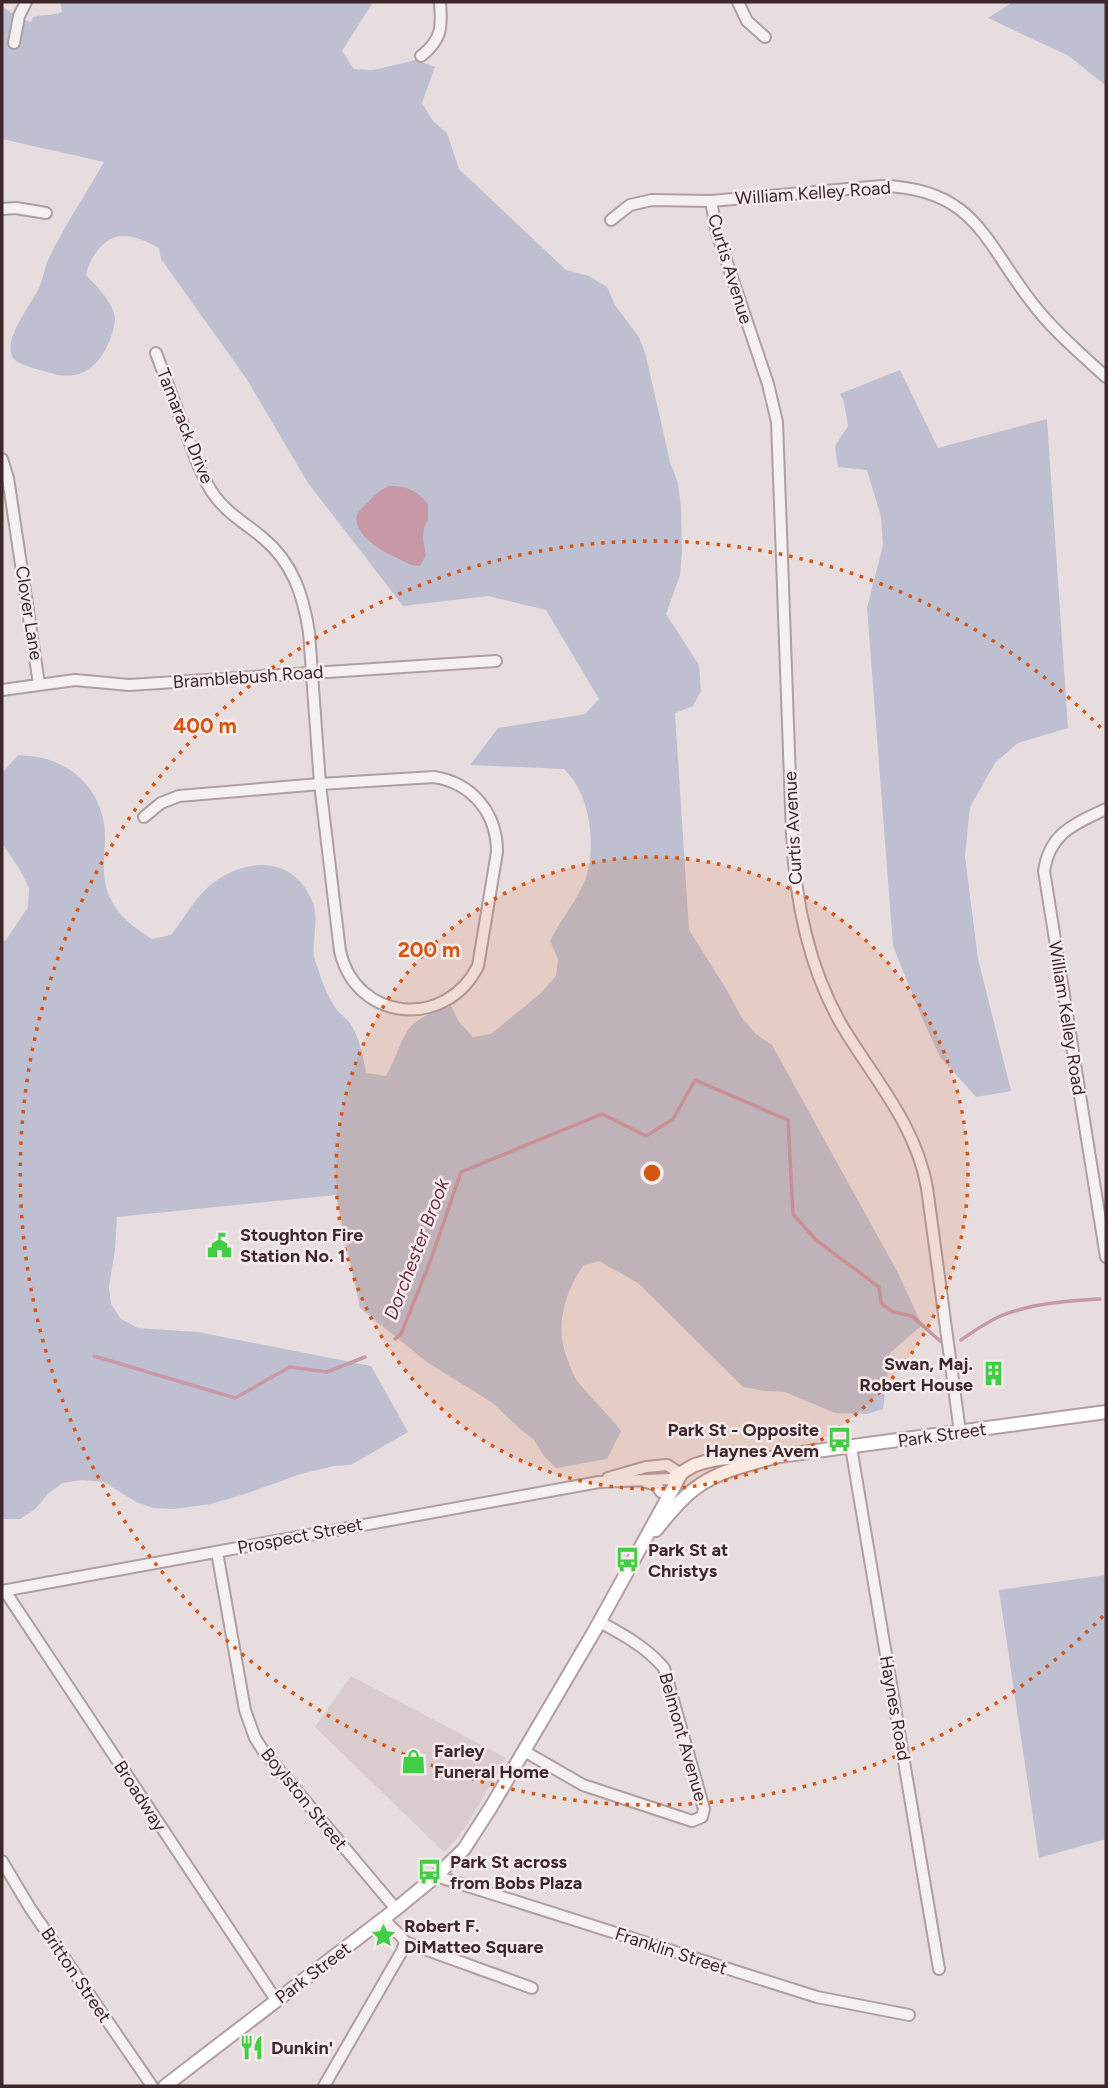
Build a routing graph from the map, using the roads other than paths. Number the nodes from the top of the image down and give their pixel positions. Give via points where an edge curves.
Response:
1 (26, 2) edge
2 (440, 2) edge
3 (738, 2) edge
4 (765, 37) dead end
5 (14, 43) dead end
6 (421, 57) dead end
7 (711, 201) junction
8 (2, 209) edge
9 (46, 213) dead end
10 (611, 220) dead end
11 (156, 353) dead end
12 (1106, 377) edge
13 (2, 459) edge
14 (496, 661) dead end
15 (312, 672) junction
16 (39, 684) junction
17 (2, 690) edge
18 (320, 784) junction
19 (1106, 809) edge
20 (144, 817) dead end
21 (1106, 1257) edge
22 (1106, 1412) edge
23 (960, 1432) junction
24 (851, 1447) junction
25 (779, 1457) junction
26 (675, 1476) junction
27 (636, 1481) junction
28 (599, 1482) junction
29 (694, 1489) junction
30 (661, 1492) joint
31 (661, 1509) junction
32 (217, 1552) junction
33 (631, 1568) junction
34 (4, 1591) edge
35 (600, 1622) junction
36 (524, 1751) junction
37 (2, 1861) edge
38 (436, 1876) junction
39 (396, 1909) junction
40 (383, 1919) junction
41 (405, 1942) junction
42 (939, 1969) dead end
43 (532, 1988) dead end
44 (276, 2000) junction
45 (909, 2015) dead end
46 (152, 2086) edge
47 (165, 2086) edge
48 (324, 2086) edge

1 - 5 street
2 - 6 street via 437,40
3 - 4 street via 752,27
7 - 10 street, William Kelley Road via 638,202
7 - 12 street, William Kelley Road via 882,186 905,186 940,197 975,223 1039,312
7 - 23 street, Curtis Avenue via 777,422 797,898 810,950 831,1004 894,1104 919,1154
8 - 9 street
11 - 15 street, Tamarack Drive via 209,488 228,512 273,547 295,579 305,608
13 - 16 street, Clover Lane
14 - 15 street, Bramblebush Road
15 - 16 street, Bramblebush Road via 128,685 75,680
15 - 18 street, Tamarack Drive
16 - 17 street, Bramblebush Road
18 - 18 street via 339,942 349,974 364,993 391,1007 428,1008 455,995 481,954 497,852 487,812 467,790 440,778
18 - 20 street via 179,796
19 - 21 street, William Kelley Road via 1057,838 1044,871
22 - 23 main road, Park Street
23 - 24 main road, Park Street
24 - 25 main road, Park Street
24 - 42 street, Haynes Road
25 - 26 main road, Park Street via 737,1456 696,1465
25 - 29 main road, Park Street via 727,1472
26 - 27 street, Prospect Street
26 - 28 street, Prospect Street via 667,1465
26 - 29 main road
26 - 31 main road, Park Street
27 - 28 street, Prospect Street
27 - 30 street, Prospect Street via 652,1483
28 - 32 street, Prospect Street
29 - 33 main road, Park Street via 667,1517
30 - 31 main road, Park Street
31 - 33 main road, Park Street
32 - 34 street, Prospect Street
32 - 39 street, Boylston Street via 243,1700 255,1738
33 - 35 main road, Park Street
34 - 44 street, Broadway
35 - 36 main road, Park Street
35 - 36 street, Belmont Avenue via 638,1643 664,1668 704,1809 702,1816 692,1821 583,1785
36 - 38 main road, Park Street via 470,1840
37 - 46 street, Britton Street
38 - 39 main road, Park Street
38 - 45 street, Franklin Street via 817,1997
39 - 40 main road, Park Street
40 - 41 street
40 - 44 main road, Park Street
41 - 43 street
41 - 48 street
44 - 47 main road, Park Street

